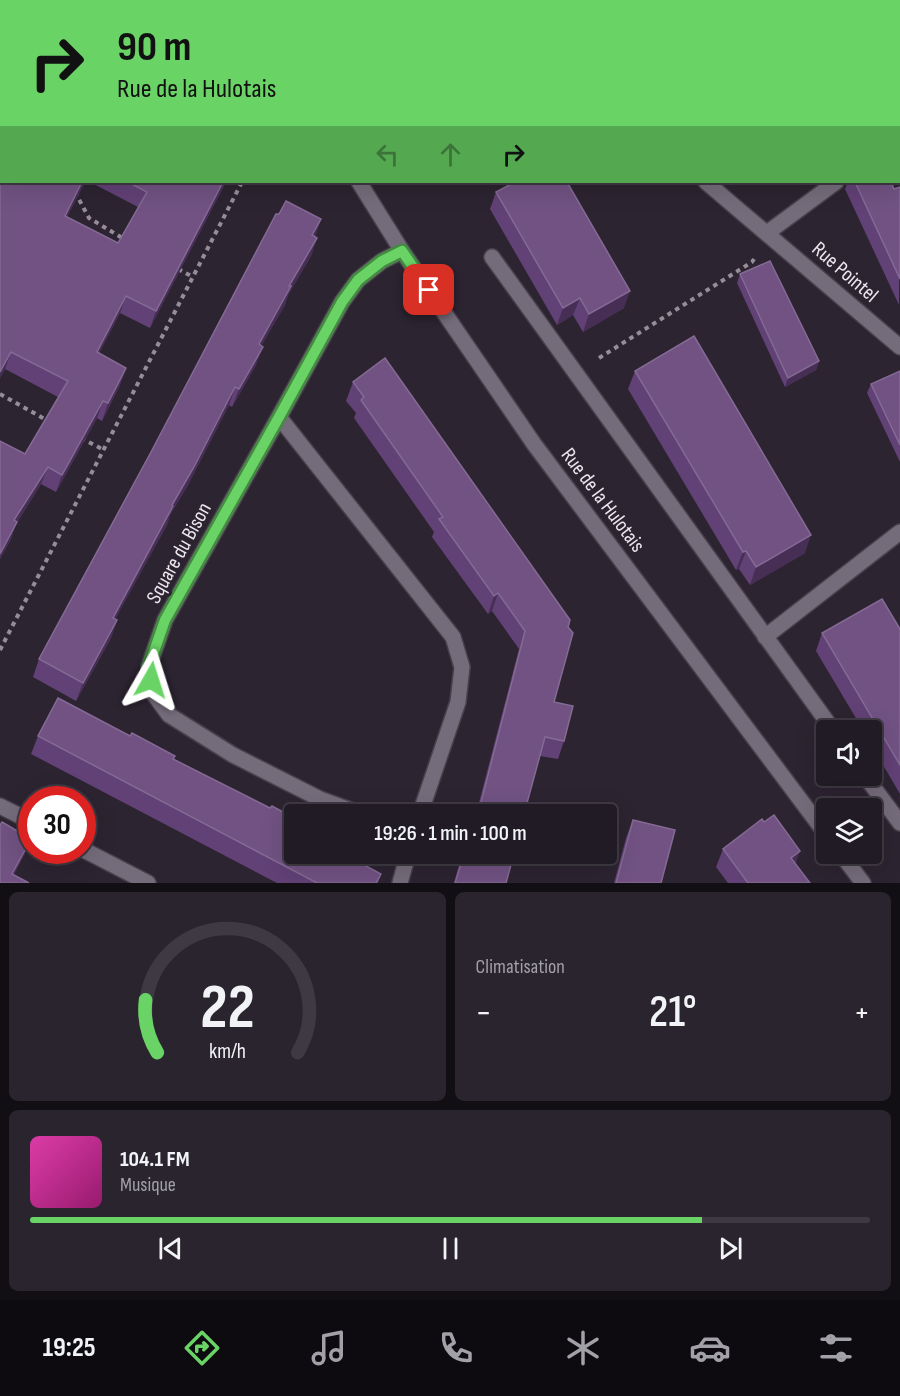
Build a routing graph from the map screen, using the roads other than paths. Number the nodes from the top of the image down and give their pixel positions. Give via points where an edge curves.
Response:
1 (360, 183) edge
2 (707, 183) edge
3 (835, 183) edge
4 (768, 233) junction
5 (402, 251) junction
6 (492, 257) dead end
7 (899, 343) edge
8 (279, 417) junction
9 (900, 532) edge
10 (765, 637) junction
11 (826, 720) edge
12 (872, 786) edge
13 (334, 804) edge
14 (423, 804) edge
15 (0, 806) edge
16 (18, 815) edge
17 (816, 821) edge
18 (900, 824) edge
19 (96, 856) edge
20 (405, 864) edge
21 (849, 864) edge
22 (148, 883) edge
23 (400, 883) edge
24 (863, 883) edge

1 - 5 street, Rue de la Hulotais
2 - 4 street, Rue Pointel
3 - 4 street
4 - 7 street, Rue Pointel
5 - 8 street, Square du Bison via 358,280
5 - 17 street, Rue de la Hulotais via 534,444
6 - 10 street
8 - 13 street, Square du Bison via 165,620 149,666 153,693 169,715 233,755
8 - 14 street via 453,637 462,666 458,702
9 - 10 street
10 - 11 street
12 - 18 street
15 - 16 street
19 - 22 street
20 - 23 street
21 - 24 street

